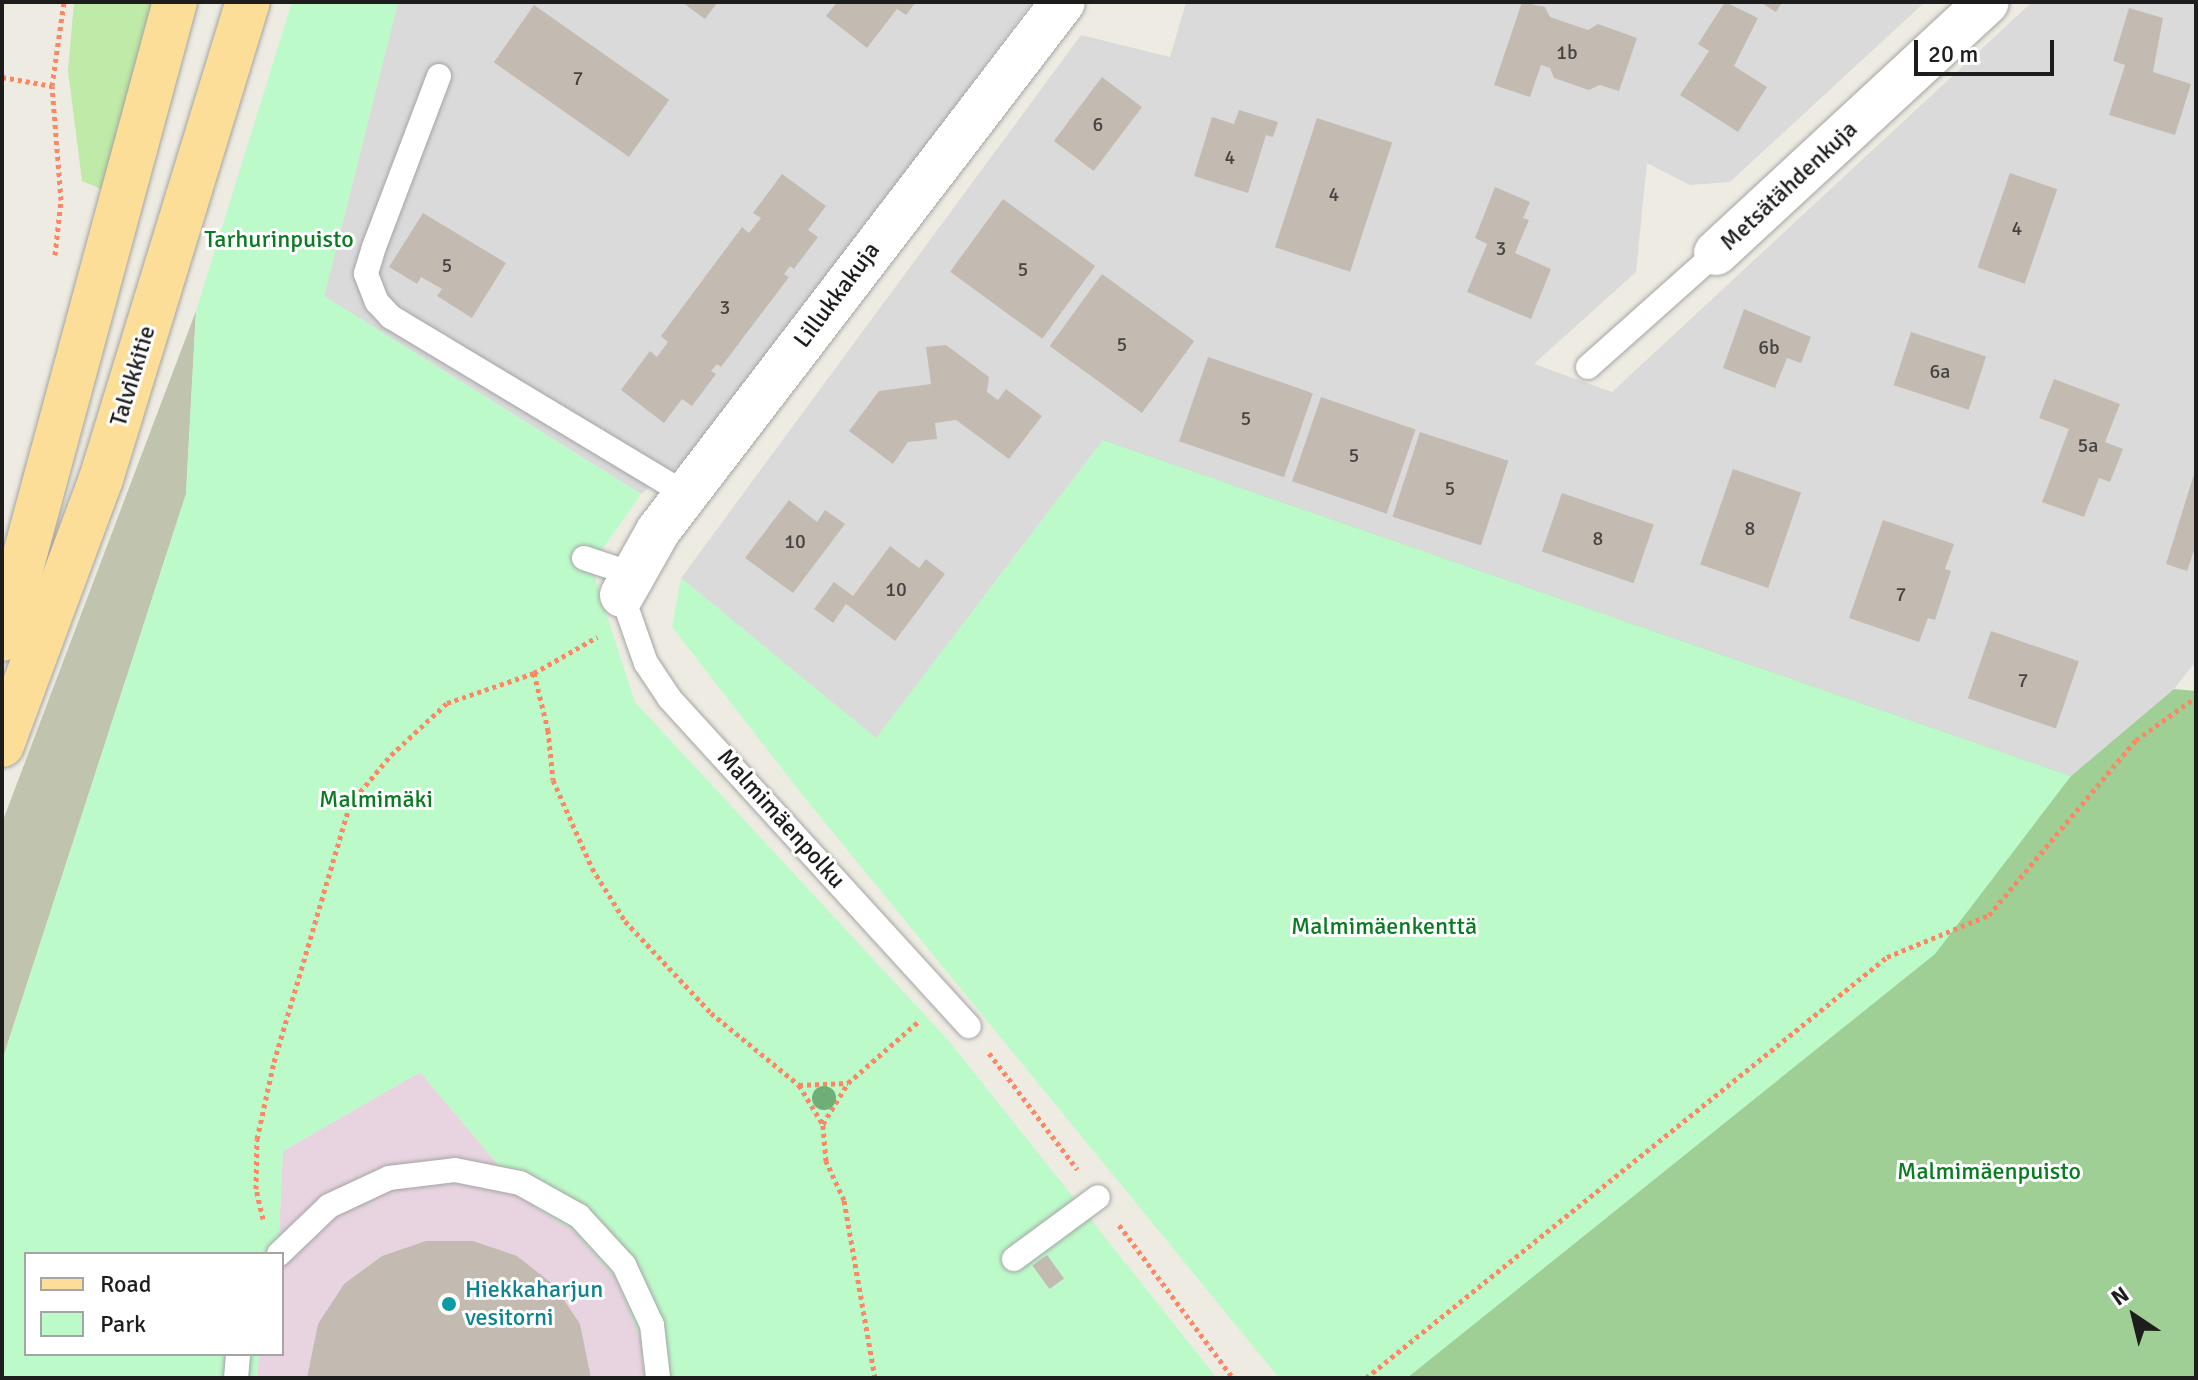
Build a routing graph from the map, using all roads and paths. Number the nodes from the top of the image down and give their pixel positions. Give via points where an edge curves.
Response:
1 (64, 2) edge
2 (175, 2) edge
3 (248, 2) edge
4 (1063, 2) edge
5 (1987, 2) edge
6 (439, 76) dead end
7 (2, 77) edge
8 (52, 86) junction
9 (1716, 253) joint
10 (54, 262) dead end
11 (1588, 367) dead end
12 (686, 494) junction
13 (584, 558) dead end
14 (627, 596) junction
15 (2, 639) edge
16 (534, 673) junction
17 (2196, 697) edge
18 (2, 745) edge
19 (943, 999) junction
20 (969, 1026) dead end
21 (848, 1083) junction
22 (799, 1085) junction
23 (823, 1124) junction
24 (1098, 1197) dead end
25 (280, 1252) edge
26 (281, 1252) edge
27 (1014, 1259) dead end
28 (238, 1356) edge
29 (236, 1378) edge
30 (658, 1378) edge
31 (875, 1378) edge
32 (1366, 1378) edge

1 - 8 path
2 - 15 main road
3 - 18 main road, Talvikkitie via 101,479
4 - 12 street, Lillukkakuja
5 - 9 street, Metsätähdenkuja
6 - 12 lane via 366,274 377,302 391,317
7 - 8 path
8 - 10 path via 61,200
9 - 11 lane, Metsätähdenkuja
12 - 14 street, Lillukkakuja
13 - 14 lane
14 - 16 path
14 - 19 lane, Malmimäenpolku via 670,699
16 - 22 path via 553,780 592,868 625,921 711,1013
16 - 25 path via 447,703 391,755 350,804 274,1062 257,1139 260,1207
17 - 32 path via 2136,740 1989,915 1887,957
19 - 20 lane, Malmimäenpolku
19 - 21 path
21 - 22 path
21 - 23 path
22 - 23 path
23 - 31 path via 826,1161 844,1200
24 - 27 lane
26 - 30 lane via 329,1206 389,1178 455,1170 520,1183 579,1216 624,1265 652,1325
28 - 29 lane

